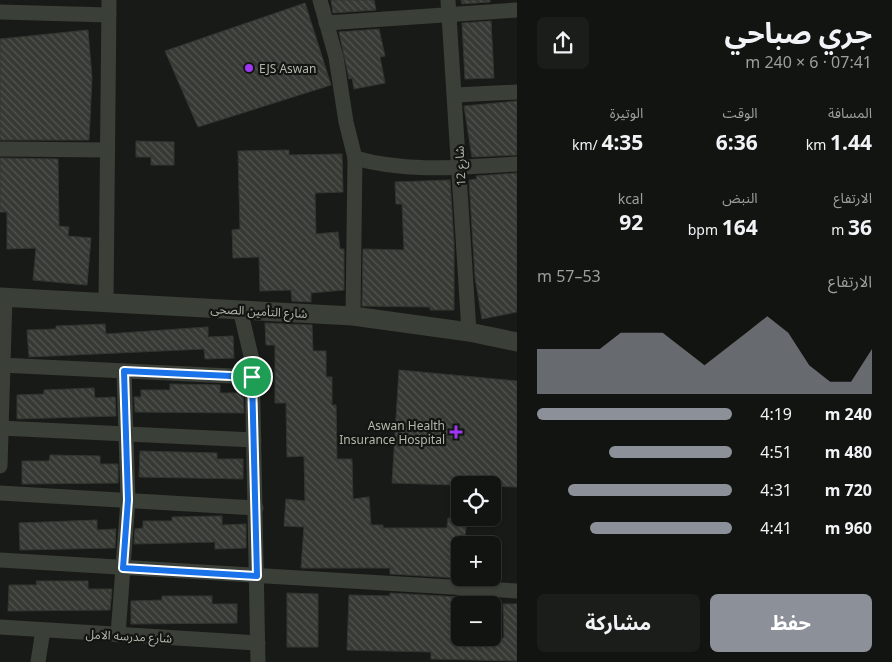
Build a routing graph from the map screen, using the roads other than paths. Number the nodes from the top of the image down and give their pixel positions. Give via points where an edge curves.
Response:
1 (320, 0) edge
2 (449, 7) edge
3 (109, 8) edge
4 (517, 10) edge
5 (0, 12) edge
6 (326, 23) junction
7 (517, 92) edge
8 (456, 95) junction
9 (0, 149) edge
10 (108, 150) junction
11 (355, 158) junction
12 (517, 164) edge
13 (460, 167) junction
14 (3, 297) edge
15 (106, 302) junction
16 (240, 309) junction
17 (353, 316) junction
18 (469, 332) junction
19 (517, 342) edge
20 (2, 366) edge
21 (124, 371) junction
22 (252, 377) junction
23 (1, 428) edge
24 (126, 434) junction
25 (254, 440) junction
26 (0, 466) edge
27 (0, 493) edge
28 (128, 500) junction
29 (256, 508) junction
30 (0, 560) edge
31 (123, 568) junction
32 (257, 576) junction
33 (517, 591) edge
34 (0, 627) edge
35 (42, 630) junction
36 (118, 635) junction
37 (258, 643) junction
38 (38, 662) edge
39 (258, 662) edge

1 - 6 street
2 - 4 street
2 - 6 street
2 - 8 street, شارع 12
3 - 5 street
3 - 10 street
6 - 11 street via 336,57
7 - 8 street
8 - 13 street, شارع 12
9 - 10 street
10 - 15 street
11 - 13 street via 374,164 410,168
11 - 17 street
12 - 13 street
13 - 18 street, شارع 12
14 - 15 street, شارع التأمين الصحى
14 - 20 street
15 - 16 street, شارع التأمين الصحى
16 - 17 street, شارع التأمين الصحى
16 - 22 street via 249,342
17 - 18 street, شارع التأمين الصحى
18 - 19 street, شارع التأمين الصحى
20 - 21 street
20 - 23 street
21 - 22 street
21 - 24 street
22 - 25 street
23 - 24 street
23 - 26 street
24 - 25 street
24 - 28 street
25 - 29 street
27 - 28 street
28 - 29 street
28 - 31 street
29 - 32 street
30 - 31 street
31 - 32 street
31 - 36 street
32 - 33 street
32 - 37 street
34 - 35 street, شارع مدرسه الامل
35 - 36 street, شارع مدرسه الامل
35 - 38 street
36 - 37 street, شارع مدرسه الامل
37 - 39 street

